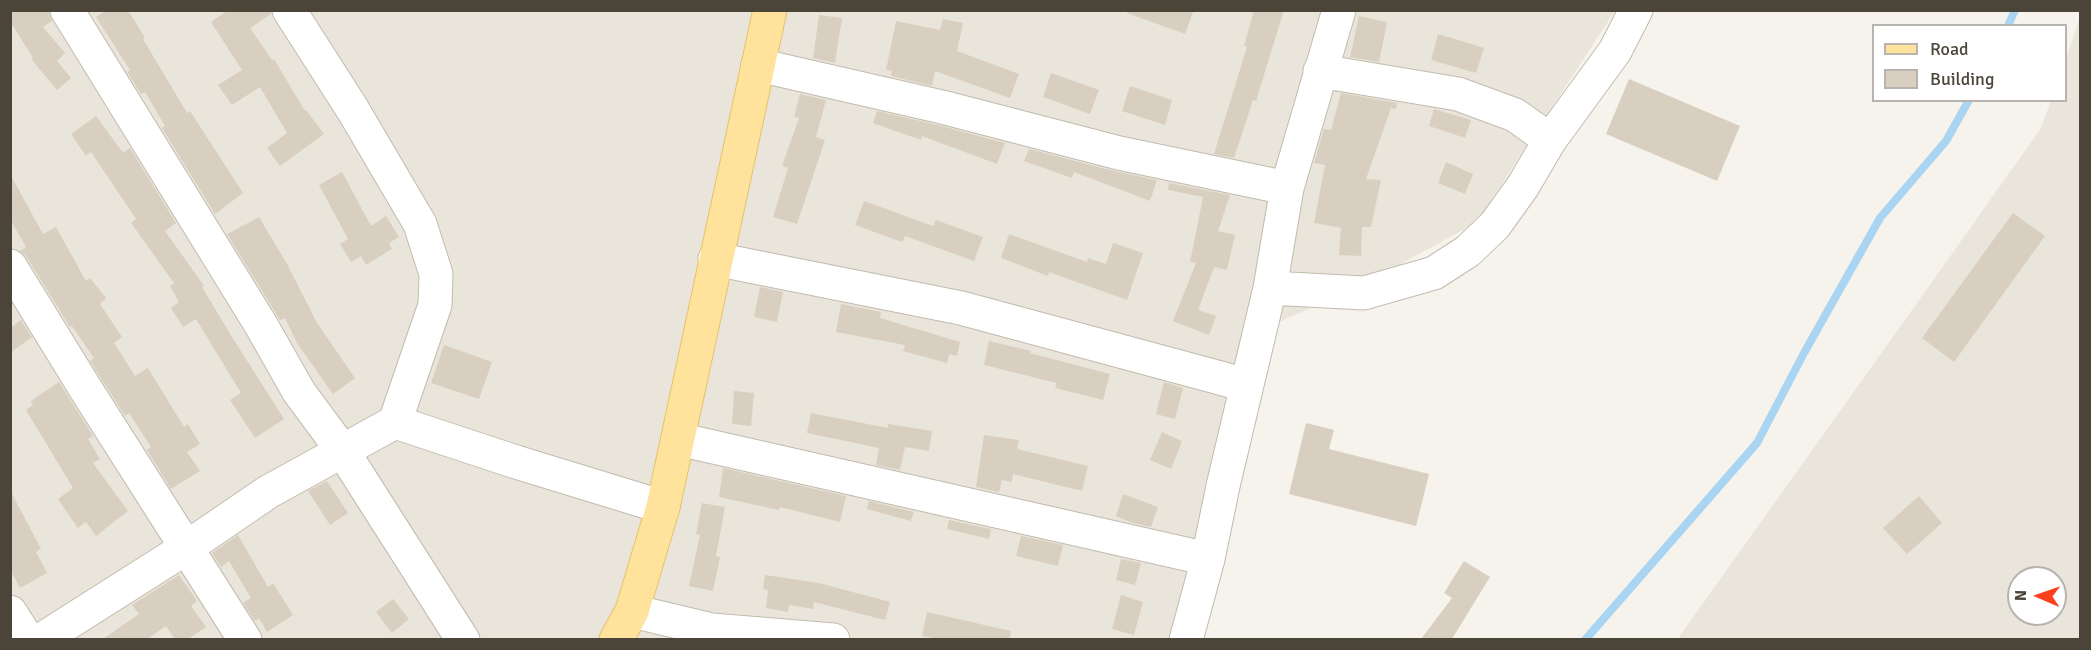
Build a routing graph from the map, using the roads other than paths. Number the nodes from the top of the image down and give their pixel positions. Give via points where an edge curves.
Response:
1 (67, 10) edge
2 (289, 10) edge
3 (770, 10) edge
4 (1636, 10) edge
5 (1330, 12) edge
6 (758, 65) junction
7 (1320, 71) junction
8 (1550, 140) junction
9 (1287, 188) junction
10 (715, 259) junction
11 (10, 266) edge
12 (1270, 288) junction
13 (1246, 385) junction
14 (395, 422) junction
15 (678, 439) junction
16 (342, 450) junction
17 (663, 507) junction
18 (186, 548) junction
19 (1208, 559) junction
20 (632, 611) junction
21 (10, 612) edge
22 (28, 639) edge
23 (40, 639) edge
24 (245, 639) edge
25 (463, 639) edge
26 (616, 639) edge
27 (832, 639) edge
28 (1186, 639) edge

1 - 16 street via 299,392
2 - 14 street via 420,225 436,274 435,305
3 - 6 main road
4 - 8 street via 1615,51
5 - 7 street
6 - 9 street via 1119,153
6 - 10 main road
7 - 8 street via 1458,94 1515,115
7 - 9 street
8 - 12 street via 1495,225 1468,251 1434,273 1364,292
9 - 12 street
10 - 13 street via 961,308
10 - 15 main road
11 - 18 street
12 - 13 street
13 - 19 street
14 - 16 street
14 - 17 street
15 - 17 main road
15 - 19 street
16 - 18 street via 267,492
16 - 25 street
17 - 20 main road
18 - 23 street
18 - 24 street
19 - 28 street
20 - 26 main road
20 - 27 street via 712,630
21 - 22 street

